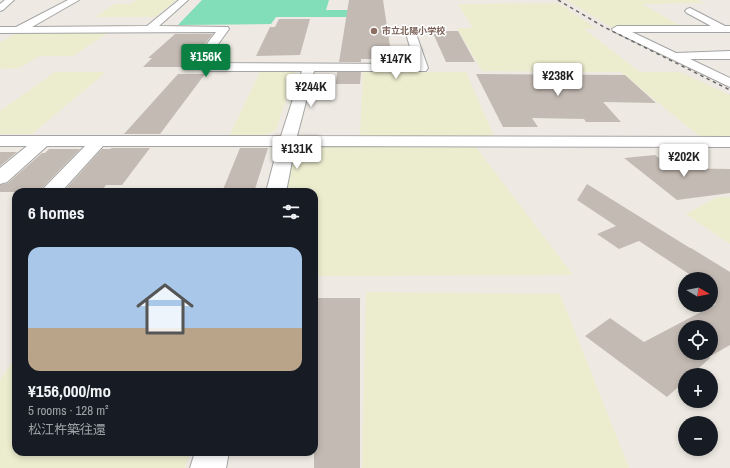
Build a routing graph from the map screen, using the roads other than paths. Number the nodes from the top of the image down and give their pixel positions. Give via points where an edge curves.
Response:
1 (10, 0) edge
2 (74, 0) edge
3 (184, 0) edge
4 (0, 1) edge
5 (0, 8) edge
6 (690, 11) dead end
7 (728, 29) edge
8 (0, 30) edge
9 (17, 30) junction
10 (149, 30) junction
11 (410, 30) dead end
12 (730, 55) edge
13 (672, 56) junction
14 (309, 67) junction
15 (730, 83) edge
16 (0, 141) edge
17 (43, 141) junction
18 (99, 141) junction
19 (288, 141) junction
20 (730, 142) edge
21 (0, 178) edge
22 (54, 188) edge
23 (277, 188) edge
24 (211, 456) edge
25 (208, 468) edge

1 - 4 street
1 - 5 street
2 - 9 street
3 - 10 street
6 - 7 street
7 - 13 street via 617,29
8 - 9 street
9 - 10 street
10 - 14 street via 224,29 199,62 211,67
11 - 14 street via 422,68
12 - 13 street
13 - 15 street
14 - 19 street
16 - 17 street
17 - 18 street
17 - 21 street
18 - 19 street
18 - 22 street
19 - 20 street
19 - 23 street
24 - 25 street

